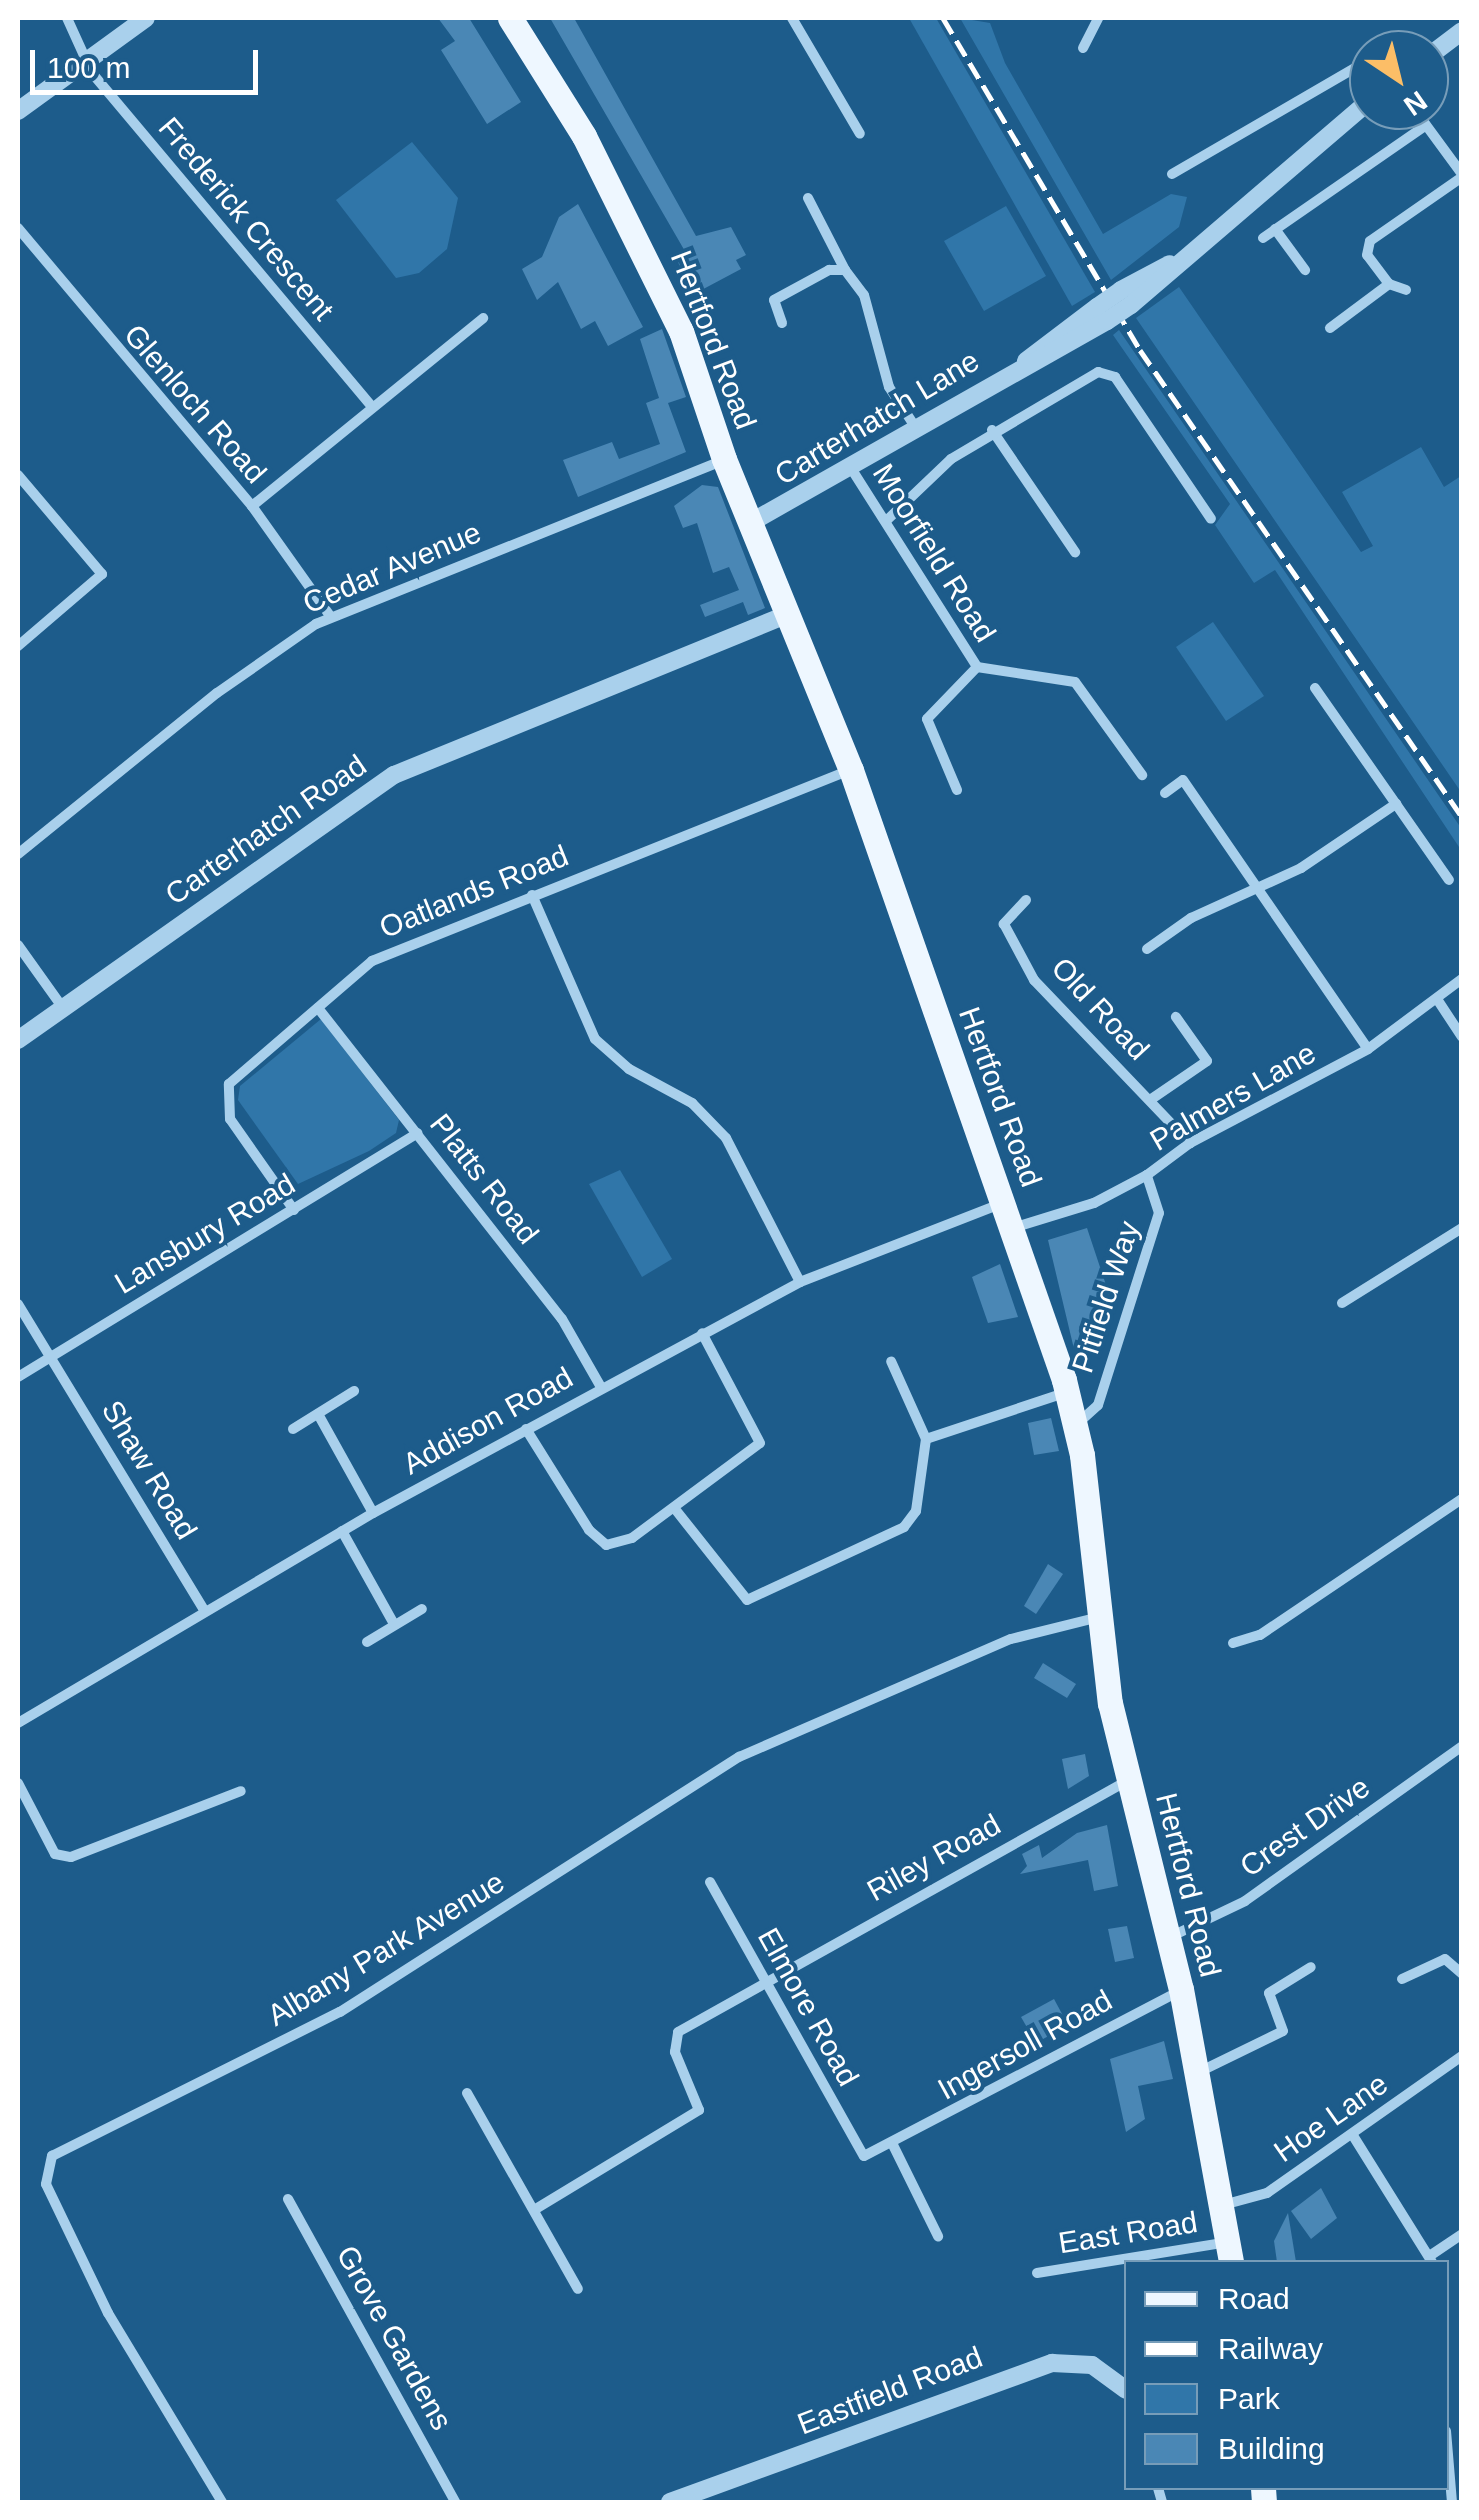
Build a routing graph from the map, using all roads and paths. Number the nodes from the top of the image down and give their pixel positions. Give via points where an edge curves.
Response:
1 (67, 18) edge
2 (146, 18) edge
3 (510, 18) edge
4 (792, 18) edge
5 (1098, 18) edge
6 (1083, 48) dead end
7 (87, 62) junction
8 (1349, 72) edge
9 (18, 111) edge
10 (1349, 117) edge
11 (1419, 130) edge
12 (1430, 130) edge
13 (860, 134) dead end
14 (1172, 174) dead end
15 (1462, 176) edge
16 (808, 198) dead end
17 (18, 228) edge
18 (1275, 229) junction
19 (1263, 238) dead end
20 (846, 270) junction
21 (1305, 270) dead end
22 (1389, 284) junction
23 (1406, 290) dead end
24 (484, 318) dead end
25 (782, 323) dead end
26 (1330, 328) dead end
27 (371, 406) junction
28 (916, 428) junction
29 (992, 430) junction
30 (724, 459) junction
31 (849, 465) junction
32 (18, 474) edge
33 (252, 506) junction
34 (1212, 519) dead end
35 (755, 520) junction
36 (886, 521) junction
37 (1075, 552) dead end
38 (790, 613) junction
39 (331, 617) junction
40 (18, 646) edge
41 (977, 667) junction
42 (1081, 668) dead end
43 (1075, 682) junction
44 (1315, 688) dead end
45 (851, 770) junction
46 (1142, 775) dead end
47 (957, 790) dead end
48 (1165, 793) dead end
49 (1396, 804) junction
50 (18, 854) edge
51 (1449, 880) dead end
52 (1262, 888) junction
53 (532, 895) junction
54 (1026, 900) dead end
55 (18, 945) edge
56 (1147, 948) dead end
57 (1462, 979) edge
58 (1436, 999) junction
59 (63, 1008) junction
60 (318, 1008) junction
61 (1176, 1017) dead end
62 (1462, 1037) edge
63 (18, 1040) edge
64 (1368, 1049) junction
65 (1150, 1100) junction
66 (416, 1134) junction
67 (1190, 1143) junction
68 (1148, 1176) junction
69 (1004, 1203) junction
70 (294, 1210) junction
71 (1013, 1228) junction
72 (1462, 1228) edge
73 (800, 1282) junction
74 (1342, 1303) dead end
75 (18, 1304) edge
76 (702, 1333) junction
77 (51, 1357) junction
78 (891, 1361) dead end
79 (18, 1377) edge
80 (601, 1388) junction
81 (354, 1391) dead end
82 (1068, 1392) junction
83 (318, 1414) junction
84 (1077, 1424) junction
85 (293, 1429) dead end
86 (526, 1429) junction
87 (926, 1438) junction
88 (1462, 1499) edge
89 (675, 1509) junction
90 (373, 1513) junction
91 (342, 1531) junction
92 (422, 1609) dead end
93 (204, 1610) junction
94 (1098, 1616) junction
95 (394, 1624) junction
96 (366, 1642) dead end
97 (1234, 1643) dead end
98 (18, 1724) edge
99 (1462, 1746) edge
100 (1128, 1780) junction
101 (18, 1783) edge
102 (241, 1791) dead end
103 (710, 1882) dead end
104 (1170, 1937) junction
105 (1312, 1967) dead end
106 (1462, 1974) edge
107 (1402, 1979) dead end
108 (765, 1981) junction
109 (1182, 1989) junction
110 (1462, 2056) edge
111 (1197, 2072) junction
112 (468, 2093) dead end
113 (1352, 2134) junction
114 (893, 2145) junction
115 (864, 2156) joint
116 (288, 2198) dead end
117 (1222, 2205) junction
118 (534, 2210) junction
119 (1462, 2234) edge
120 (938, 2236) dead end
121 (1229, 2252) edge
122 (1431, 2258) edge
123 (1156, 2260) edge
124 (1124, 2263) edge
125 (1037, 2273) dead end
126 (578, 2289) dead end
127 (1124, 2389) edge
128 (1449, 2466) edge
129 (222, 2502) edge
130 (455, 2502) edge
131 (670, 2502) edge
132 (1452, 2502) edge

1 - 7 street, Frederick Crescent
2 - 7 street
3 - 30 main road, Hertford Road via 571,112 652,267
4 - 13 street
5 - 6 street
7 - 9 street
7 - 27 street, Frederick Crescent
8 - 14 street
10 - 28 street, Carterhatch Lane, bridge via 1058,353 1026,361
11 - 18 street
12 - 15 street
15 - 22 street via 1370,241 1367,255
16 - 20 street
17 - 33 street, Glenloch Road
18 - 19 street
18 - 21 street
20 - 25 street via 829,270 774,300
20 - 28 street via 864,295 889,387
22 - 23 street
22 - 26 street
24 - 27 street
27 - 33 street
28 - 31 street, Carterhatch Lane
29 - 34 street via 1085,377 1115,378
29 - 36 street
29 - 37 street
30 - 35 main road, Hertford Road
30 - 39 street, Cedar Avenue
31 - 35 street, Carterhatch Lane
31 - 36 street, Moorfield Road
32 - 40 street via 102,574
33 - 39 street, Glenloch Road
35 - 38 main road, Hertford Road
36 - 41 street, Moorfield Road
38 - 45 main road, Hertford Road
38 - 59 street, Carterhatch Road via 394,775
39 - 50 street, Cedar Avenue via 217,692
41 - 43 street, Moorfield Road
41 - 47 street, Moorfield Road via 926,719
42 - 43 street
43 - 46 street
44 - 49 street
45 - 53 street, Oatlands Road
45 - 69 main road, Hertford Road
48 - 52 street via 1182,780
49 - 51 street
49 - 52 street
52 - 56 street via 1191,918
52 - 64 street
53 - 60 street, Oatlands Road via 389,952
53 - 73 street via 595,1039 629,1069 692,1103 726,1138
54 - 65 street, Old Road via 1004,924 1034,980
55 - 59 street
57 - 58 street, Palmers Lane
58 - 62 street
58 - 64 street, Palmers Lane
59 - 63 street, Carterhatch Road
60 - 66 street, Platts Road
60 - 70 street, Oatlands Road via 229,1084 225,1101
61 - 65 street, Old Road via 1206,1061
64 - 67 street, Palmers Lane
65 - 67 street, Old Road
66 - 70 street, Lansbury Road
66 - 80 street, Platts Road via 562,1320
67 - 68 street, Palmers Lane
68 - 71 street, Palmers Lane via 1094,1203
68 - 84 street, Pitfield Way via 1158,1213 1098,1405
69 - 71 main road, Hertford Road
69 - 73 street, Addison Road
70 - 77 street, Lansbury Road
71 - 82 main road, Hertford Road
72 - 74 street
73 - 76 street, Addison Road
75 - 77 street, Shaw Road
76 - 80 street, Addison Road
76 - 89 street via 760,1443
77 - 79 street, Lansbury Road
77 - 93 street, Shaw Road
78 - 87 street
80 - 86 street, Addison Road
81 - 83 street
82 - 84 main road, Hertford Road
82 - 87 street
83 - 85 street
83 - 90 street
84 - 94 main road, Hertford Road
86 - 89 street via 606,1545
86 - 90 street, Addison Road
87 - 89 street via 916,1511 904,1527 763,1599 733,1592
88 - 97 street via 1260,1635
90 - 91 street, Addison Road
91 - 93 street, Addison Road
91 - 95 street
92 - 95 street
93 - 98 street, Addison Road
94 - 100 main road, Hertford Road
94 - 129 street, Albany Park Avenue via 1011,1639 740,1757 340,2012 52,2156 46,2184 108,2314
95 - 96 street
99 - 104 street, Crest Drive via 1245,1901
100 - 104 main road, Hertford Road
100 - 108 street, Riley Road
101 - 102 street via 56,1854 70,1857
103 - 108 street, Elmore Road
104 - 109 main road, Hertford Road
105 - 111 street via 1268,1992 1282,2031
106 - 107 street via 1445,1959
108 - 115 street, Elmore Road
108 - 118 street, Riley Road via 678,2032 675,2052 699,2110
109 - 111 main road, Hertford Road
109 - 114 street, Ingersoll Road
110 - 113 street, Hoe Lane
111 - 117 main road, Hertford Road
112 - 118 street
113 - 117 street, Hoe Lane via 1267,2192
113 - 122 street
114 - 115 street, Ingersoll Road
114 - 120 street
116 - 130 street, Grove Gardens
117 - 121 main road, Hertford Road
118 - 126 street
119 - 122 street
121 - 123 street, East Road
124 - 125 street, East Road
127 - 131 street, Eastfield Road via 1092,2365 1052,2363
128 - 132 street

